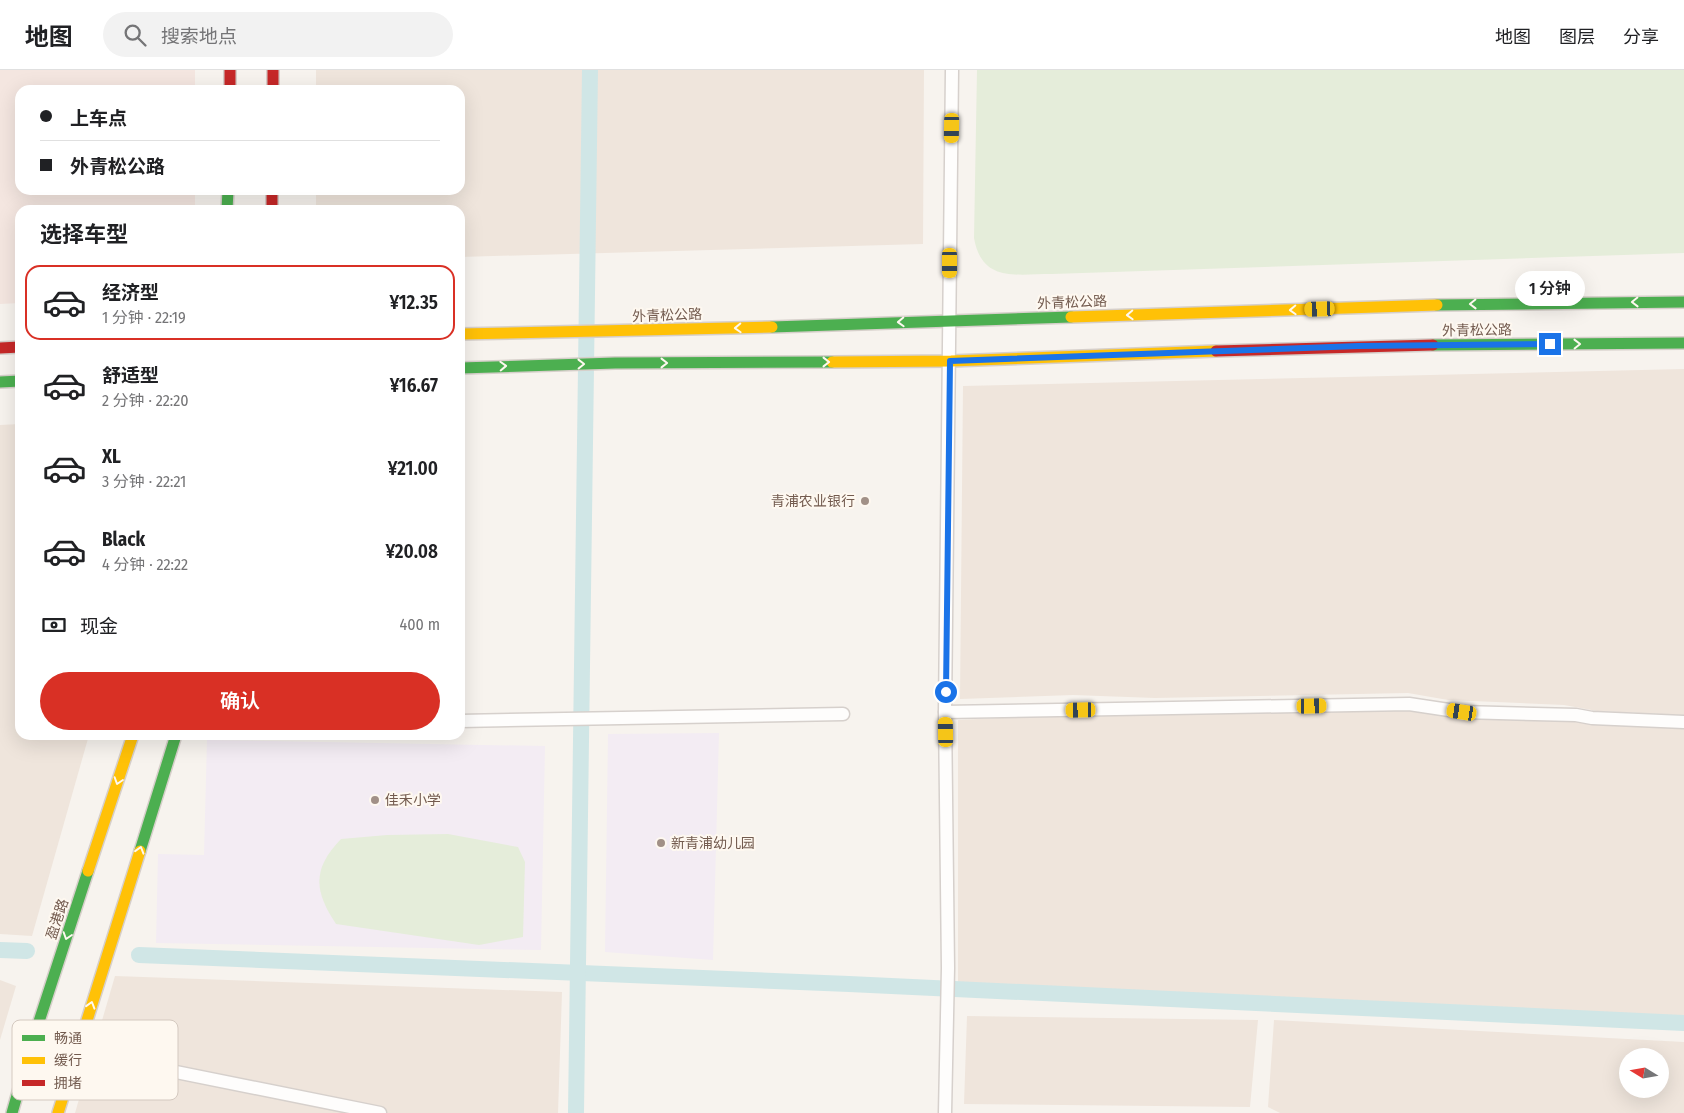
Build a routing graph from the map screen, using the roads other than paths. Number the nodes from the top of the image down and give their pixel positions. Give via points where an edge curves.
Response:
1 (230, 70) edge
2 (273, 70) edge
3 (952, 70) edge
4 (230, 85) edge
5 (273, 85) edge
6 (1684, 302) edge
7 (950, 321) junction
8 (465, 334) edge
9 (1684, 343) edge
10 (15, 347) edge
11 (0, 348) edge
12 (950, 361) junction
13 (465, 368) edge
14 (15, 381) edge
15 (0, 382) edge
16 (945, 712) junction
17 (843, 714) dead end
18 (465, 721) edge
19 (1684, 722) edge
20 (132, 740) edge
21 (174, 740) edge
22 (40, 1020) edge
23 (86, 1020) edge
24 (178, 1072) edge
25 (16, 1100) edge
26 (62, 1100) edge
27 (12, 1113) edge
28 (58, 1113) edge
29 (380, 1113) edge
30 (945, 1113) edge

1 - 4 main road
2 - 5 main road
3 - 7 street
6 -> 7 main road, 外青松公路 via 1466,305
7 -> 8 main road, 外青松公路
7 - 12 street
12 -> 9 main road, 外青松公路 via 1358,346
10 - 11 main road
13 -> 12 main road, 外青松公路 via 615,363
12 - 16 street
14 - 15 main road
16 - 19 street via 1409,704 1462,712
16 - 30 street via 948,968
17 - 18 street
20 -> 22 main road, 盈港路
23 -> 21 main road
24 - 29 street
25 - 27 main road, 盈港路
26 - 28 main road

